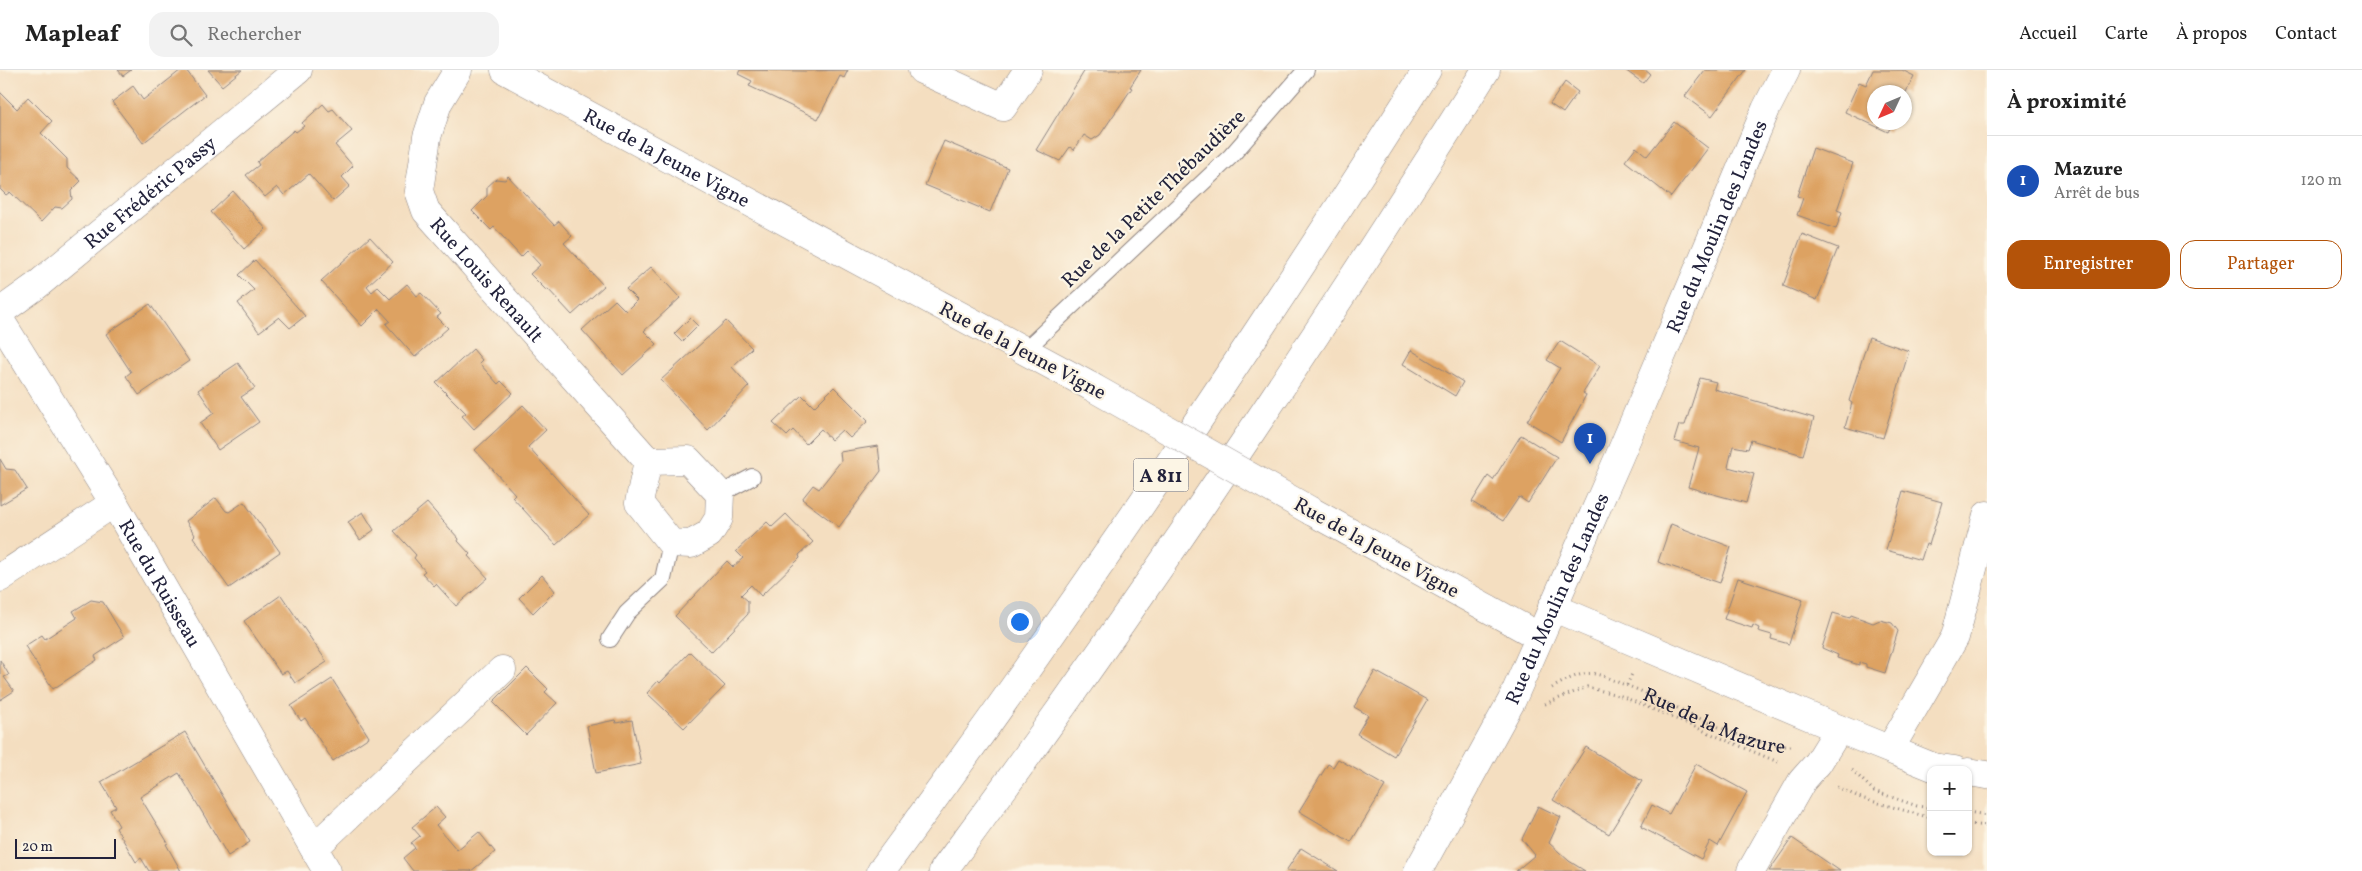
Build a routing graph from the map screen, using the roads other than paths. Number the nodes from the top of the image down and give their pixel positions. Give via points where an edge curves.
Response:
1 (298, 70) edge
2 (458, 70) edge
3 (505, 70) edge
4 (922, 70) edge
5 (1028, 70) edge
6 (1306, 70) edge
7 (1427, 70) edge
8 (1486, 70) edge
9 (1786, 70) edge
10 (0, 312) edge
11 (0, 320) edge
12 (1024, 351) junction
13 (648, 460) junction
14 (752, 477) dead end
15 (720, 494) junction
16 (114, 503) junction
17 (1987, 516) edge
18 (671, 543) junction
19 (0, 578) edge
20 (1552, 607) junction
21 (1538, 636) junction
22 (610, 639) dead end
23 (502, 670) dead end
24 (1839, 729) junction
25 (1890, 750) junction
26 (1931, 766) edge
27 (1972, 772) edge
28 (1987, 774) edge
29 (321, 859) edge
30 (881, 871) edge
31 (943, 871) edge
32 (1418, 871) edge
33 (1751, 871) edge

1 - 10 main road, Rue Frédéric Passy via 36,286
2 - 13 main road, Rue Louis Renault via 438,103 427,137 419,191 426,211
3 - 12 main road, Rue de la Jeune Vigne
4 - 5 main road via 1003,107
6 - 12 lane, Rue de la Petite Thébaudière via 1232,156
7 - 30 main road, A 811 via 1230,374
8 - 31 main road, A 811 via 1374,245 1170,550
9 - 20 main road, Rue du Moulin des Landes
11 - 16 main road, Rue du Ruisseau
12 - 21 main road, Rue de la Jeune Vigne, bridge
13 - 15 main road via 688,460
13 - 18 main road via 638,503
14 - 15 lane
15 - 18 main road via 720,518 709,534 692,544
16 - 19 main road
16 - 29 main road, Rue du Ruisseau
17 - 25 main road via 1955,637
18 - 22 lane via 662,579 627,613
20 - 21 main road, Rue du Moulin des Landes
20 - 24 main road, Rue de la Mazure
21 - 32 main road, Rue du Moulin des Landes via 1516,690
23 - 29 main road, Rue du Ruisseau
24 - 25 main road, Rue de la Mazure
24 - 33 main road
25 - 26 main road, Rue de la Mazure
27 - 28 main road

